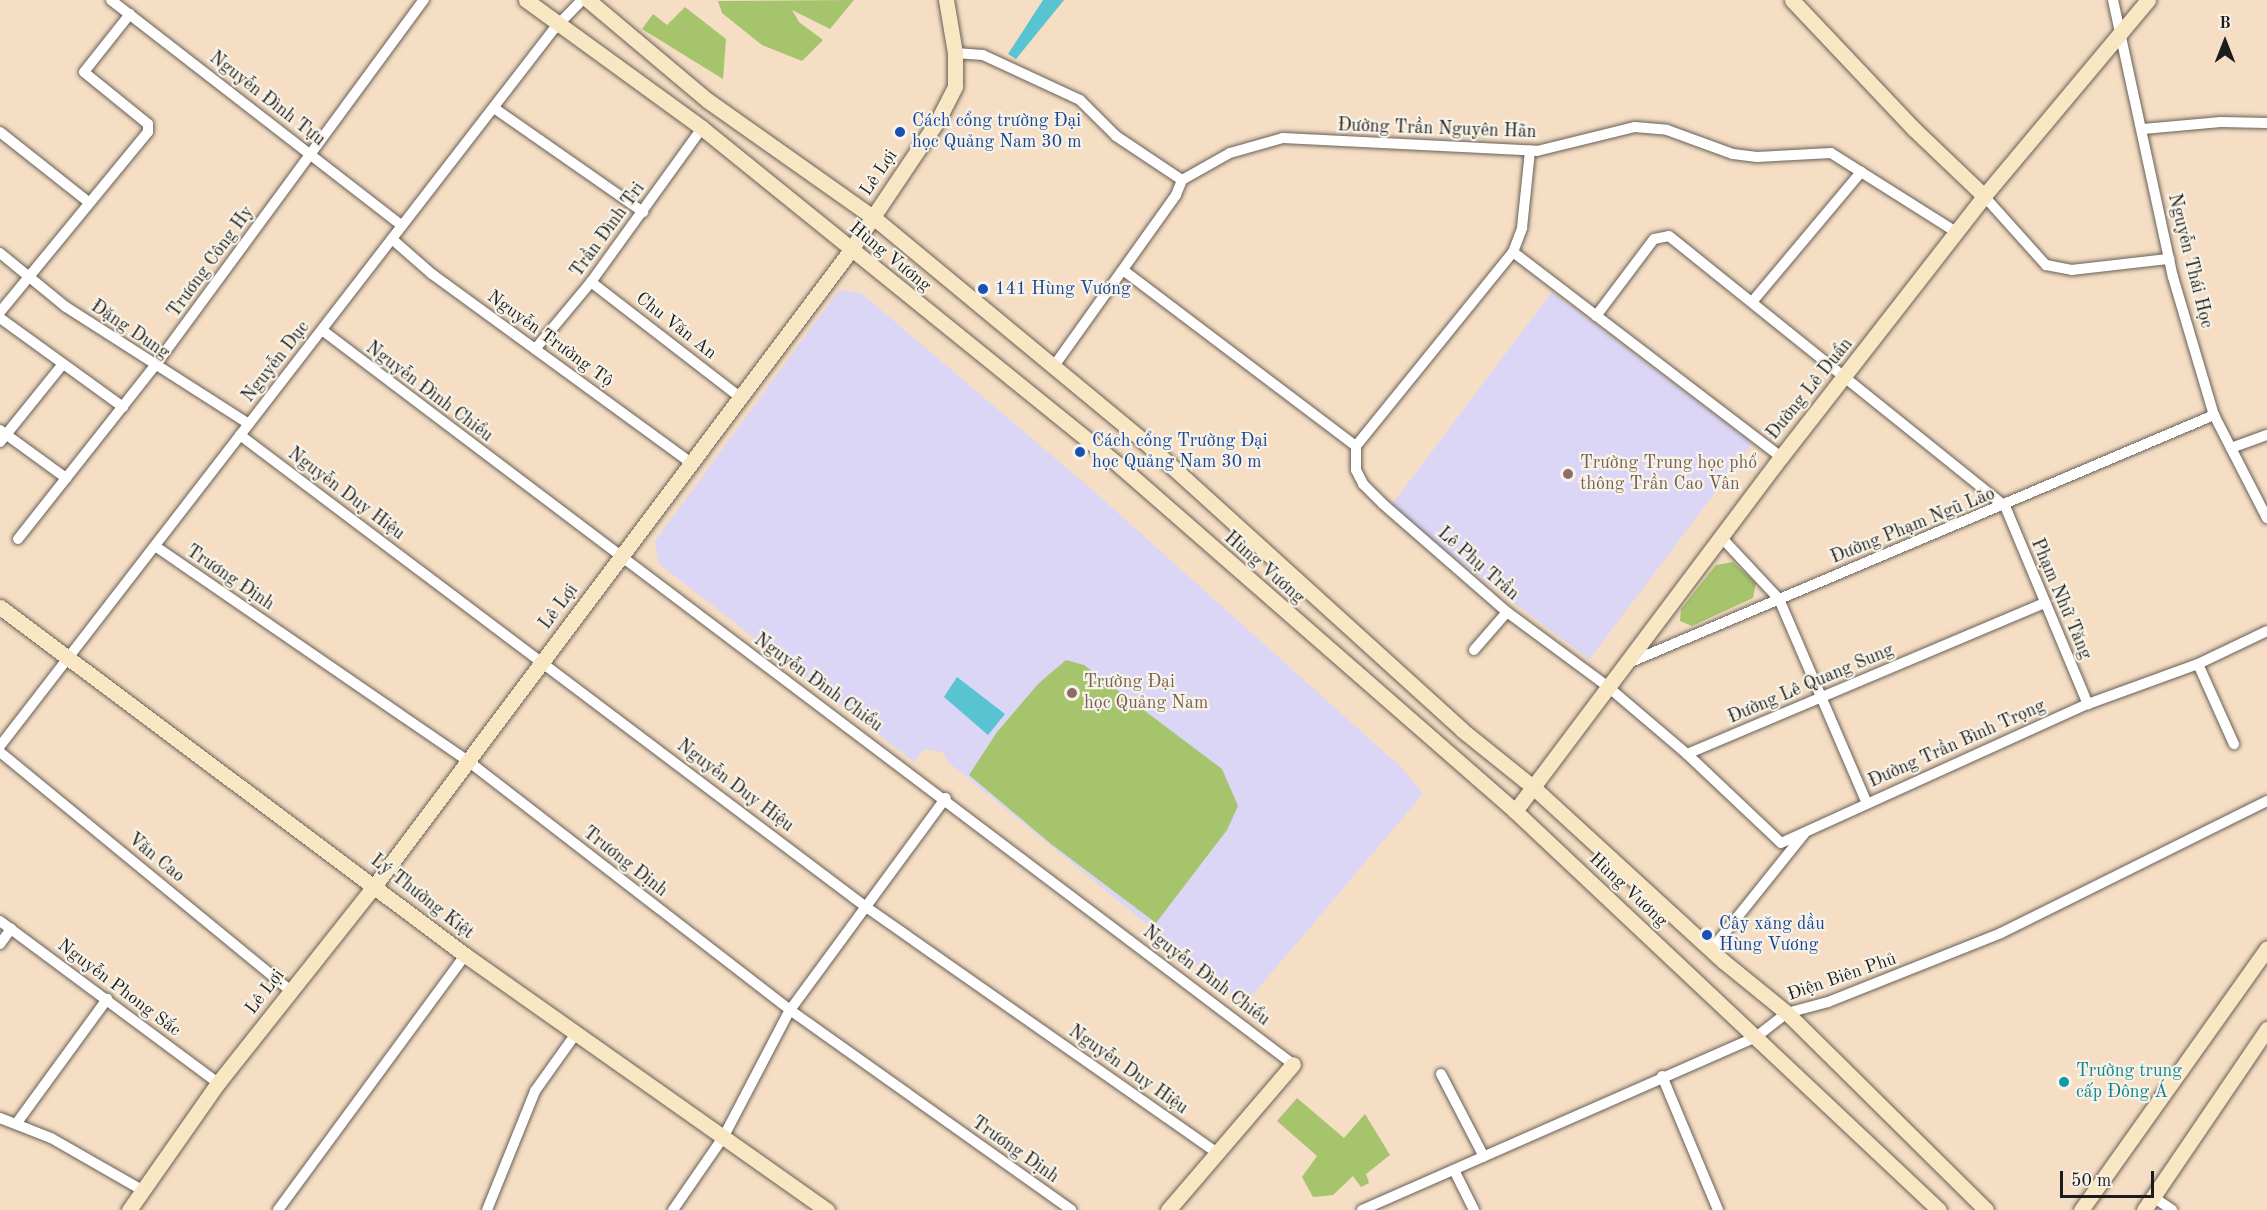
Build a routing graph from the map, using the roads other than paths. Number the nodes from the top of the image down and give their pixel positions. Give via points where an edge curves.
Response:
1 (111, 0) edge
2 (424, 0) edge
3 (526, 0) edge
4 (582, 0) edge
5 (588, 0) edge
6 (946, 0) edge
7 (1792, 0) edge
8 (2114, 0) edge
9 (2148, 0) edge
10 (130, 14) junction
11 (559, 24) junction
12 (2120, 32) junction
13 (955, 53) junction
14 (494, 108) junction
15 (2267, 123) edge
16 (702, 128) junction
17 (2144, 129) junction
18 (0, 132) edge
19 (1530, 150) junction
20 (311, 154) junction
21 (1861, 172) junction
22 (1182, 180) junction
23 (1984, 196) junction
24 (87, 201) junction
25 (643, 212) junction
26 (873, 216) junction
27 (402, 226) junction
28 (1956, 232) junction
29 (392, 239) junction
30 (850, 251) junction
31 (1513, 252) junction
32 (0, 253) edge
33 (2169, 259) junction
34 (1123, 270) junction
35 (27, 275) junction
36 (591, 282) junction
37 (1752, 302) junction
38 (0, 312) edge
39 (1596, 316) junction
40 (0, 318) edge
41 (322, 330) junction
42 (536, 348) junction
43 (63, 364) junction
44 (1054, 366) junction
45 (154, 367) junction
46 (1846, 376) junction
47 (741, 397) junction
48 (123, 407) junction
49 (2214, 415) junction
50 (249, 424) junction
51 (240, 435) junction
52 (2267, 435) edge
53 (2, 436) edge
54 (1356, 446) junction
55 (2231, 448) junction
56 (1781, 457) junction
57 (691, 463) junction
58 (66, 478) junction
59 (2005, 506) junction
60 (2267, 518) edge
61 (1720, 536) junction
62 (18, 539) dead end
63 (155, 546) junction
64 (620, 558) junction
65 (1779, 599) junction
66 (2045, 603) junction
67 (0, 607) edge
68 (1508, 612) junction
69 (2267, 631) edge
70 (1473, 650) dead end
71 (69, 658) junction
72 (543, 661) junction
73 (2198, 664) junction
74 (1623, 665) junction
75 (1607, 686) junction
76 (1822, 698) junction
77 (2088, 705) junction
78 (2234, 744) dead end
79 (0, 746) edge
80 (0, 752) edge
81 (1687, 754) junction
82 (468, 761) junction
83 (1533, 787) junction
84 (946, 798) junction
85 (1866, 801) junction
86 (2267, 801) edge
87 (1515, 811) junction
88 (1805, 834) junction
89 (375, 885) junction
90 (866, 907) junction
91 (0, 921) edge
92 (11, 929) junction
93 (0, 944) edge
94 (2267, 948) edge
95 (1711, 950) junction
96 (465, 955) junction
97 (291, 991) junction
98 (107, 999) junction
99 (790, 1010) junction
100 (1787, 1012) junction
101 (575, 1035) junction
102 (1756, 1037) junction
103 (2264, 1038) edge
104 (1293, 1064) joint
105 (1441, 1074) dead end
106 (1662, 1076) junction
107 (218, 1083) junction
108 (0, 1118) edge
109 (16, 1124) junction
110 (724, 1136) junction
111 (1217, 1153) junction
112 (1484, 1157) junction
113 (1454, 1170) junction
114 (140, 1189) junction
115 (2149, 1204) edge
116 (129, 1210) edge
117 (278, 1210) edge
118 (487, 1210) edge
119 (674, 1210) edge
120 (827, 1210) edge
121 (1071, 1210) edge
122 (1168, 1210) edge
123 (1362, 1210) edge
124 (1474, 1210) edge
125 (1718, 1210) edge
126 (1939, 1210) edge
127 (1986, 1210) edge
128 (2081, 1210) edge
129 (2172, 1210) edge

1 - 10 street, Nguyễn Đình Tựu
2 - 20 street, Trương Công Hy
3 - 11 main road, Hùng Vương
4 - 11 street, Nguyễn Dục
5 - 26 main road, Hùng Vương via 707,100
6 - 13 main road, Lê Lợi
7 - 23 main road via 1914,129
8 - 12 street, Nguyễn Thái Học
9 - 12 main road, Đường Lê Duẩn
10 - 20 street, Nguyễn Đình Tựu
10 - 24 street via 84,72 150,127
11 - 14 street, Nguyễn Dục
11 - 16 main road, Hùng Vương
12 - 17 street, Nguyễn Thái Học
12 - 23 main road, Đường Lê Duẩn
13 - 22 street via 983,55 1080,100 1116,136
13 - 26 main road, Lê Lợi via 955,86 938,120
14 - 25 street
14 - 27 street, Nguyễn Dục
15 - 17 street via 2221,122
16 - 25 street, Trần Đình Tri
16 - 30 main road, Hùng Vương
17 - 33 street, Nguyễn Thái Học
18 - 24 street
19 - 21 street, Đường Trần Nguyên Hãn via 1551,149 1635,127 1667,130 1733,154 1757,157 1831,153
19 - 22 street, Đường Trần Nguyên Hãn via 1283,138 1230,153
19 - 31 street via 1522,228
20 - 27 street, Nguyễn Đình Tựu
20 - 45 street, Trương Công Hy
21 - 28 street, Đường Trần Nguyên Hãn
21 - 37 street
22 - 34 street
23 - 28 main road, Đường Lê Duẩn
23 - 33 street via 2046,265 2072,270
24 - 35 street
25 - 36 street, Trần Đình Tri
26 - 30 main road, Lê Lợi
26 - 44 main road, Hùng Vương
27 - 29 street, Nguyễn Dục
28 - 46 main road, Đường Lê Duẩn
29 - 41 street, Nguyễn Dục
29 - 42 street, Nguyễn Trường Tộ via 432,274
30 - 47 main road, Lê Lợi
30 - 87 main road, Hùng Vương via 1120,466
31 - 39 street
31 - 54 street
32 - 35 street, Đặng Dung
33 - 49 street, Nguyễn Thái Học
34 - 44 street
34 - 54 street
35 - 38 street
35 - 45 street, Đặng Dung via 66,307
36 - 42 street, Trần Đình Tri
36 - 47 street, Chu Văn An
37 - 39 street via 1669,236 1662,236 1654,238
37 - 46 street
39 - 56 street
40 - 43 street
41 - 50 street, Nguyễn Dục
41 - 64 street, Nguyễn Đình Chiểu
42 - 57 street, Nguyễn Trường Tộ
43 - 48 street
43 - 53 street
44 - 83 main road, Hùng Vương via 1148,444 1462,730
45 - 48 street, Trương Công Hy
45 - 50 street, Đặng Dung
46 - 56 main road, Đường Lê Duẩn
46 - 59 street
47 - 57 main road, Lê Lợi
48 - 58 street, Trương Công Hy
49 - 55 street, Nguyễn Thái Học
49 - 59 street, Đường Phạm Ngũ Lão
50 - 51 street, Nguyễn Dục
51 - 63 street, Nguyễn Dục
51 - 72 street, Nguyễn Duy Hiệu
52 - 55 street
53 - 58 street
54 - 68 street, Lê Phụ Trần via 1356,470 1363,484
55 - 60 street, Nguyễn Thái Học
56 - 61 main road, Đường Lê Duẩn
57 - 64 main road, Lê Lợi
58 - 62 street, Trương Công Hy
59 - 65 street, Đường Phạm Ngũ Lão
59 - 66 street, Phạm Nhữ Tăng
61 - 65 street
61 - 74 main road, Đường Lê Duẩn
63 - 71 street, Nguyễn Dục
63 - 82 street, Trương Định
64 - 72 main road, Lê Lợi
64 - 84 street, Nguyễn Đình Chiểu
65 - 74 street, Đường Phạm Ngũ Lão
65 - 76 street
66 - 76 street, Đường Lê Quang Sung
66 - 77 street, Phạm Nhữ Tăng
67 - 71 main road, Lý Thường Kiệt
68 - 70 street
68 - 75 street, Lê Phụ Trần
69 - 73 street, Đường Trần Bình Trọng
71 - 79 street, Nguyễn Dục
71 - 89 main road, Lý Thường Kiệt
72 - 82 main road, Lê Lợi
72 - 90 street, Nguyễn Duy Hiệu
73 - 77 street, Đường Trần Bình Trọng
73 - 78 street
74 - 75 main road, Đường Lê Duẩn
75 - 81 street
75 - 83 main road, Đường Lê Duẩn
76 - 81 street, Đường Lê Quang Sung
76 - 85 street
77 - 85 street, Đường Trần Bình Trọng
80 - 97 street, Văn Cao
81 - 88 street, Đường Trần Bình Trọng via 1781,843
82 - 89 main road, Lê Lợi
82 - 99 street, Trương Định
83 - 87 main road, Đường Lê Duẩn
83 - 95 main road, Hùng Vương
84 - 90 street
84 - 104 street, Nguyễn Đình Chiểu
85 - 88 street, Đường Trần Bình Trọng
86 - 100 street, Điện Biên Phủ via 2001,933 1849,994
87 - 102 main road, Hùng Vương
88 - 95 street
89 - 96 main road, Lý Thường Kiệt
89 - 97 main road, Lê Lợi
90 - 99 street
90 - 111 street, Nguyễn Duy Hiệu
91 - 92 street, Nguyễn Phong Sắc
92 - 93 street
92 - 98 street, Nguyễn Phong Sắc
94 - 128 main road
95 - 100 main road, Hùng Vương
96 - 101 main road, Lý Thường Kiệt
96 - 117 street
97 - 107 main road, Lê Lợi
98 - 107 street, Nguyễn Phong Sắc
98 - 109 street
99 - 110 street
99 - 121 street, Trương Định
100 - 102 street, Điện Biên Phủ
100 - 127 main road, Hùng Vương
101 - 110 main road, Lý Thường Kiệt
101 - 118 street via 535,1091
102 - 106 street, Điện Biên Phủ
102 - 126 main road, Hùng Vương
103 - 115 main road
104 - 111 main road
105 - 112 street
106 - 112 street, Điện Biên Phủ
106 - 125 street
107 - 114 main road, Lê Lợi
108 - 109 street
109 - 114 street via 51,1138
110 - 119 street
110 - 120 main road, Lý Thường Kiệt
111 - 122 main road
112 - 113 street, Điện Biên Phủ
113 - 123 street, Điện Biên Phủ
113 - 124 street
114 - 116 main road, Lê Lợi
115 - 129 street

